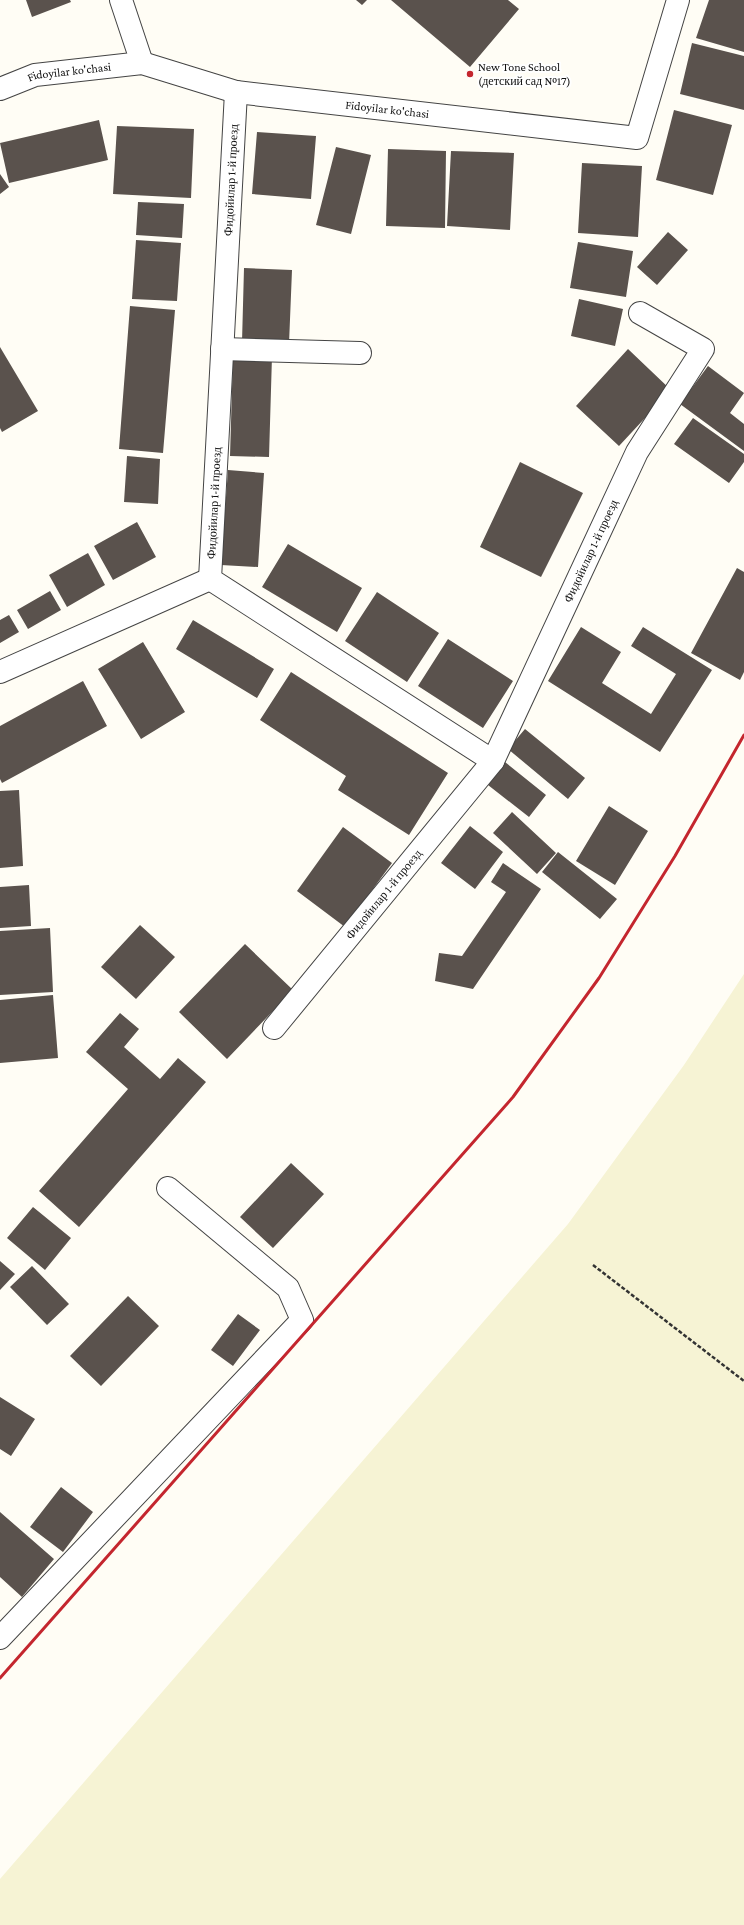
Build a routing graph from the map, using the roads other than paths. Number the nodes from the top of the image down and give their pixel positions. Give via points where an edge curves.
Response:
1 (121, 0) edge
2 (678, 0) edge
3 (142, 63) junction
4 (0, 88) edge
5 (236, 92) junction
6 (640, 313) dead end
7 (222, 349) junction
8 (360, 353) dead end
9 (210, 579) junction
10 (0, 672) edge
11 (493, 761) junction
12 (274, 1028) dead end
13 (168, 1188) dead end
14 (0, 1638) edge

1 - 3 street
2 - 5 street, Fidoyilar ko'chasi via 637,138
3 - 4 street, Fidoyilar ko'chasi via 36,75
3 - 5 street, Fidoyilar ko'chasi
5 - 7 street, Фидойилар 1-й проезд
6 - 11 street, Фидойилар 1-й проезд via 703,349 637,452
7 - 8 street
7 - 9 street, Фидойилар 1-й проезд
9 - 10 street
9 - 11 street
11 - 12 street, Фидойилар 1-й проезд
13 - 14 street via 288,1288 302,1320

